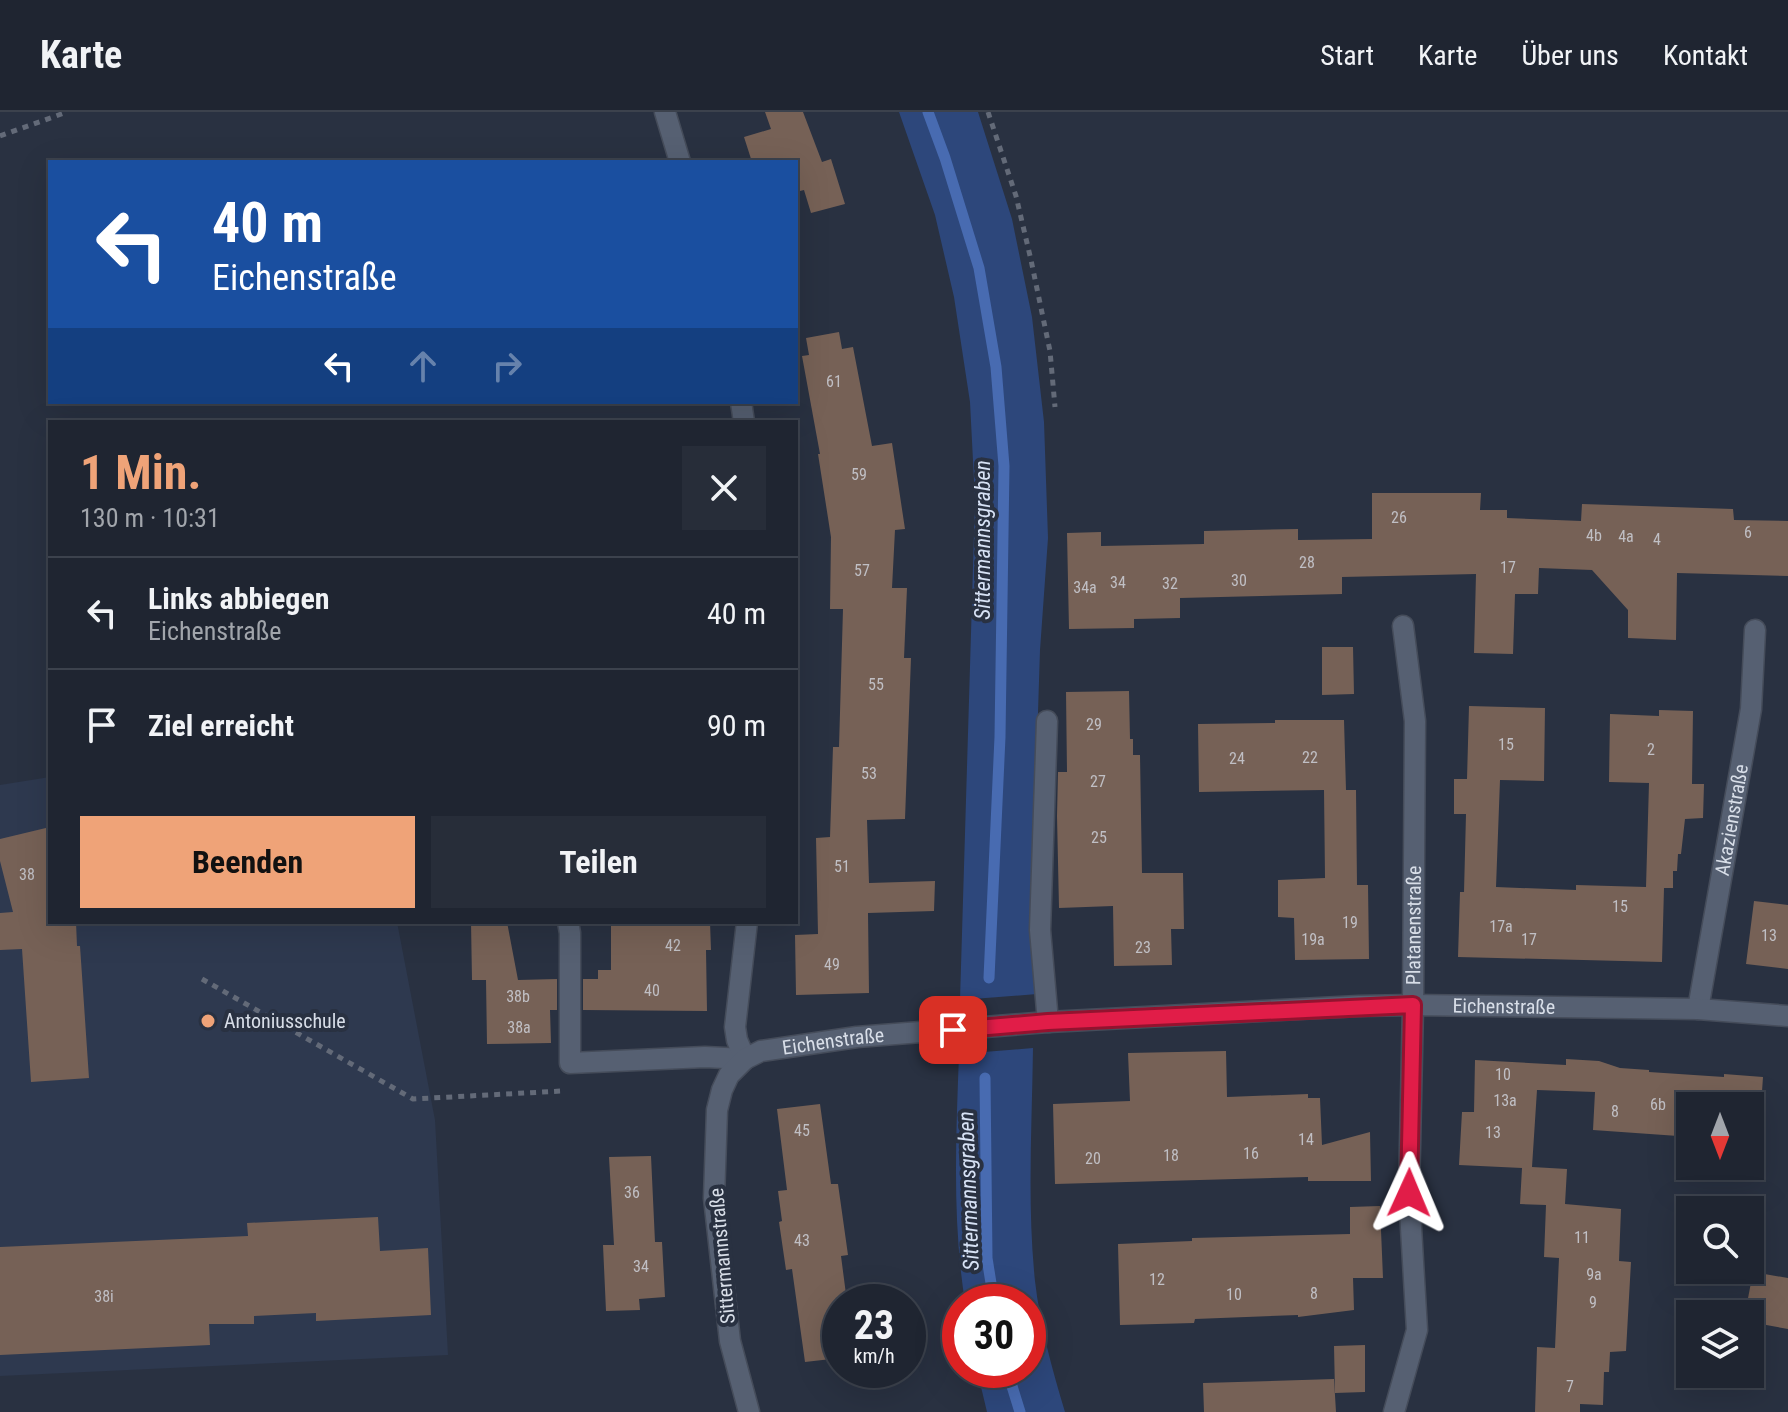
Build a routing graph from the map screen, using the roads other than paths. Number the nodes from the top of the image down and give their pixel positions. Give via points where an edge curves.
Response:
1 (665, 112) edge
2 (679, 160) edge
3 (1403, 626) dead end
4 (1755, 630) dead end
5 (1047, 721) dead end
6 (568, 924) edge
7 (747, 924) edge
8 (1413, 1005) junction
9 (1698, 1009) junction
10 (1788, 1016) edge
11 (1048, 1022) junction
12 (745, 1059) junction
13 (749, 1412) edge
14 (1394, 1412) edge

1 - 2 street
3 - 8 street, Platanenstraße via 1415,721
4 - 9 street, Akazienstraße via 1751,709
5 - 11 street via 1040,930
6 - 12 street via 570,1063
7 - 12 street via 735,1027
8 - 9 street, Eichenstraße
8 - 11 street, Eichenstraße
8 - 14 street, Platanenstraße via 1409,1193 1417,1330
9 - 10 street, Eichenstraße
11 - 12 street, Eichenstraße via 857,1037 761,1051
12 - 13 street, Sittermannstraße via 729,1075 717,1110 714,1198 730,1341

